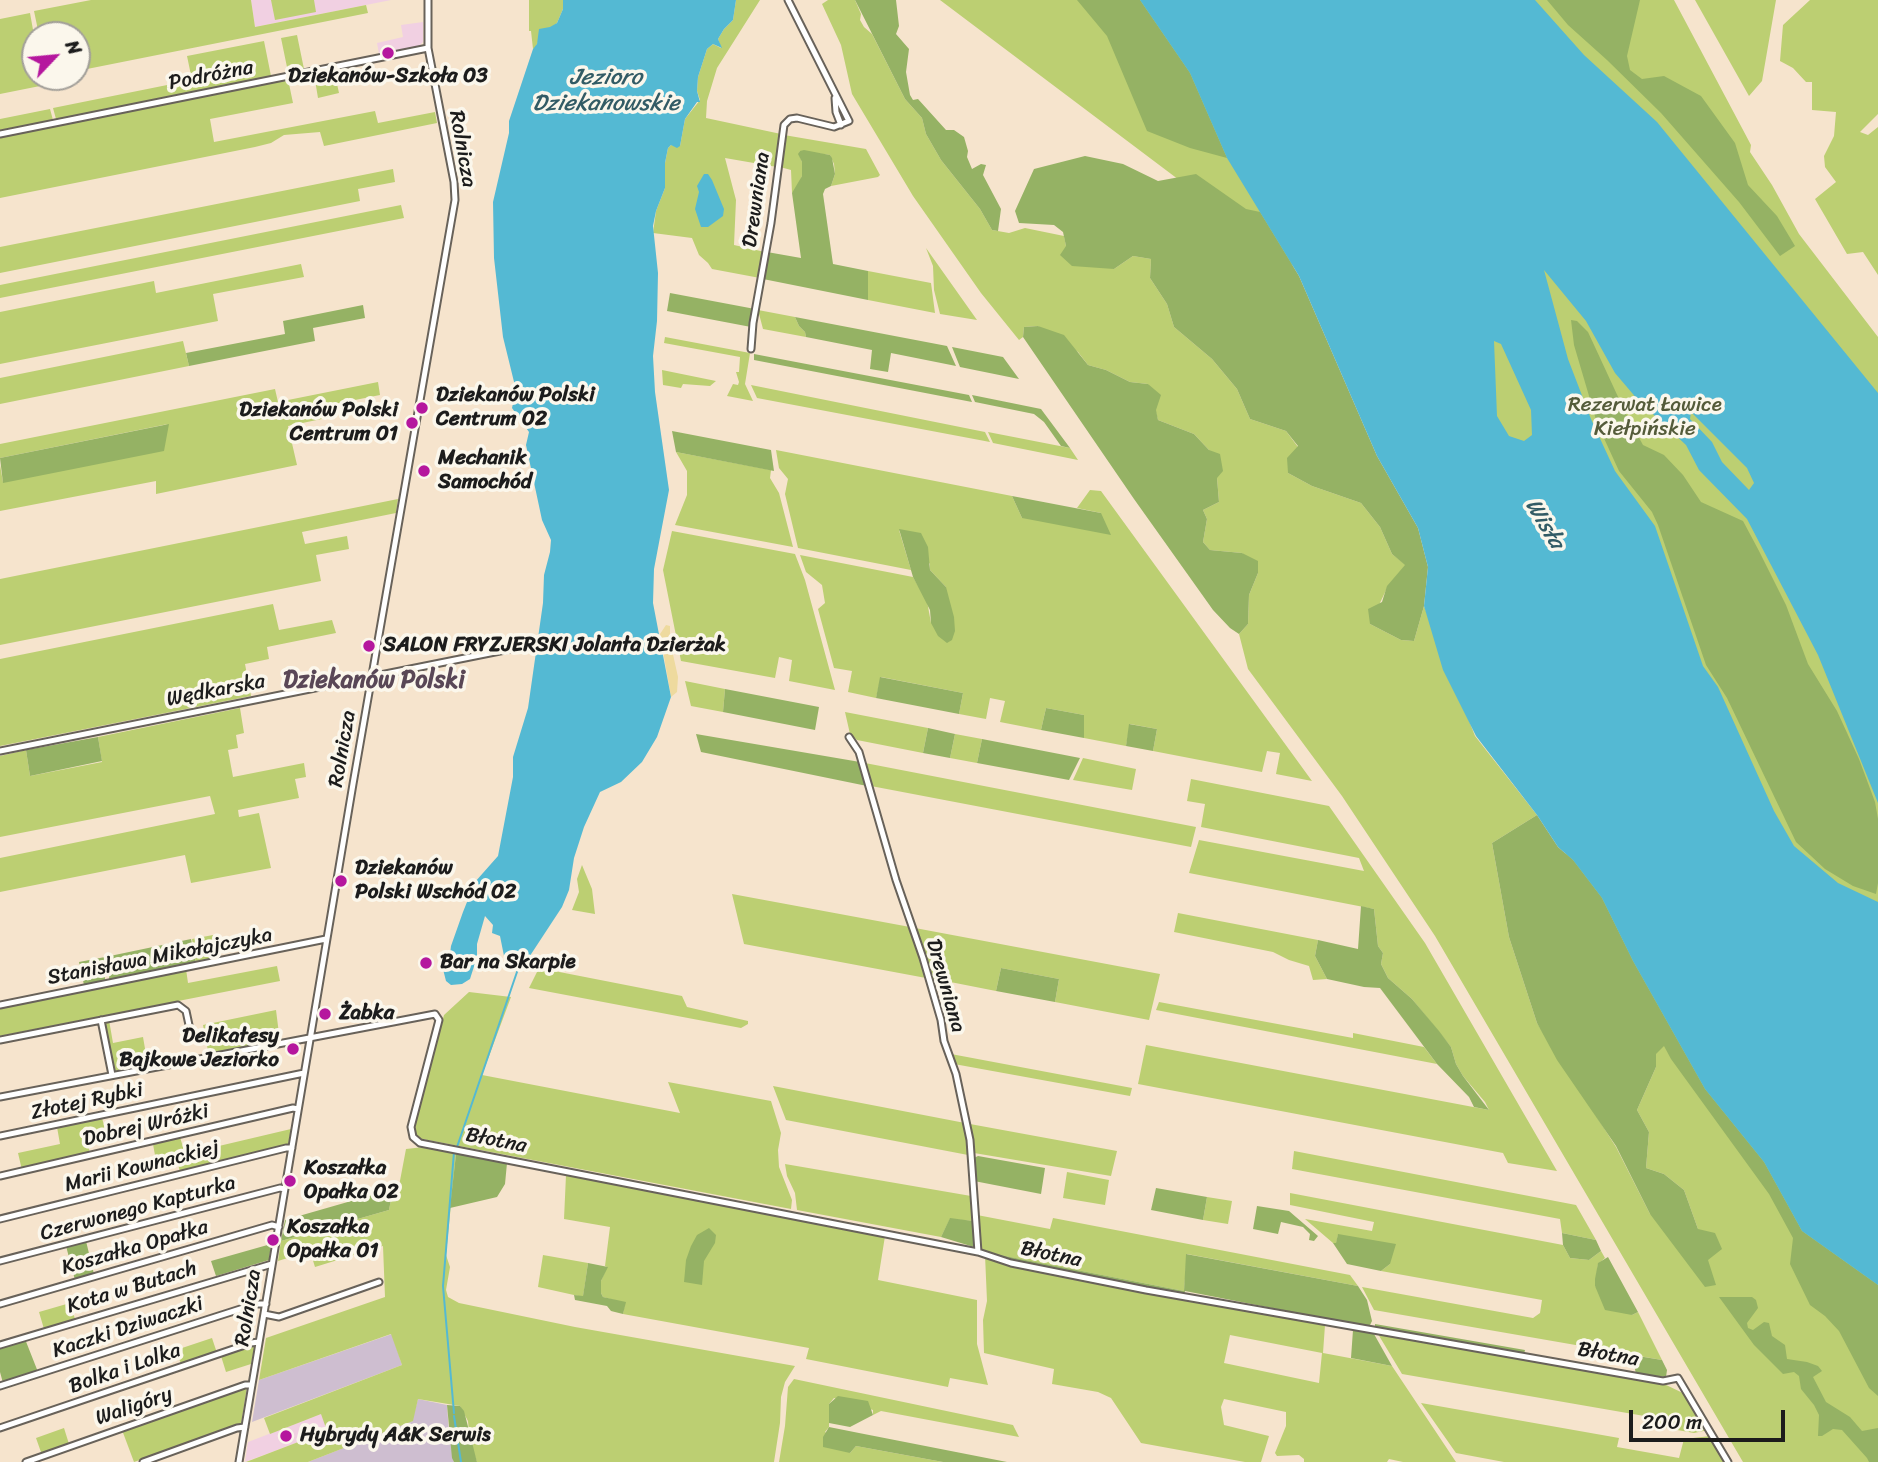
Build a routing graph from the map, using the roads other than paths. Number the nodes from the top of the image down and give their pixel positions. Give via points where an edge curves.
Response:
1 (428, 0) edge
2 (788, 0) edge
3 (428, 48) junction
4 (835, 95) junction
5 (841, 125) junction
6 (0, 134) edge
7 (751, 349) dead end
8 (520, 647) dead end
9 (372, 676) junction
10 (849, 737) dead end
11 (0, 751) edge
12 (326, 939) junction
13 (0, 1005) edge
14 (101, 1020) junction
15 (189, 1025) dead end
16 (310, 1037) junction
17 (0, 1040) edge
18 (304, 1073) junction
19 (112, 1075) junction
20 (0, 1097) edge
21 (298, 1110) junction
22 (0, 1136) edge
23 (292, 1148) junction
24 (0, 1176) edge
25 (285, 1189) junction
26 (0, 1219) edge
27 (279, 1227) junction
28 (978, 1252) junction
29 (0, 1261) edge
30 (272, 1264) junction
31 (379, 1282) dead end
32 (0, 1304) edge
33 (266, 1304) junction
34 (264, 1314) junction
35 (260, 1342) junction
36 (0, 1345) edge
37 (252, 1385) junction
38 (0, 1386) edge
39 (245, 1427) junction
40 (0, 1428) edge
41 (26, 1462) edge
42 (143, 1462) edge
43 (239, 1462) edge
44 (1728, 1462) edge

1 - 3 street, Rolnicza
2 - 4 street
3 - 6 street, Podróżna
3 - 9 street, Rolnicza via 456,195
4 - 5 street
4 - 5 street via 849,121
5 - 7 street, Drewniana via 797,118 784,125
8 - 9 street, Wędkarska
9 - 11 street, Wędkarska
9 - 12 street, Rolnicza
10 - 28 street, Drewniana via 859,752 958,1083 970,1140
12 - 13 street, Stanisława Mikołajczyka
12 - 16 street, Rolnicza
14 - 15 street via 178,1005 186,1011
14 - 17 street
14 - 19 street
16 - 18 street, Rolnicza
16 - 19 street
16 - 28 street, Błotna via 438,1015 411,1127 420,1143
18 - 21 street, Rolnicza
18 - 22 street, Złotej Rybki
19 - 20 street
21 - 23 street, Rolnicza
21 - 24 street, Dobrej Wróżki
23 - 25 street, Rolnicza
23 - 26 street, Marii Kownackiej
25 - 27 street, Rolnicza
25 - 29 street, Czerwonego Kapturka
27 - 30 street, Rolnicza
27 - 32 street, Koszałka Opałka
28 - 44 street, Błotna via 1024,1266 1371,1331 1663,1381 1678,1378
30 - 33 street, Rolnicza
30 - 36 street, Kota w Butach
31 - 34 street via 279,1317
33 - 34 street, Rolnicza
33 - 38 street, Kaczki Dziwaczki
34 - 35 street, Rolnicza
35 - 37 street, Rolnicza
35 - 40 street, Bolka i Lolka
37 - 39 street, Rolnicza
37 - 41 street, Waligóry
39 - 42 street
39 - 43 street, Rolnicza

